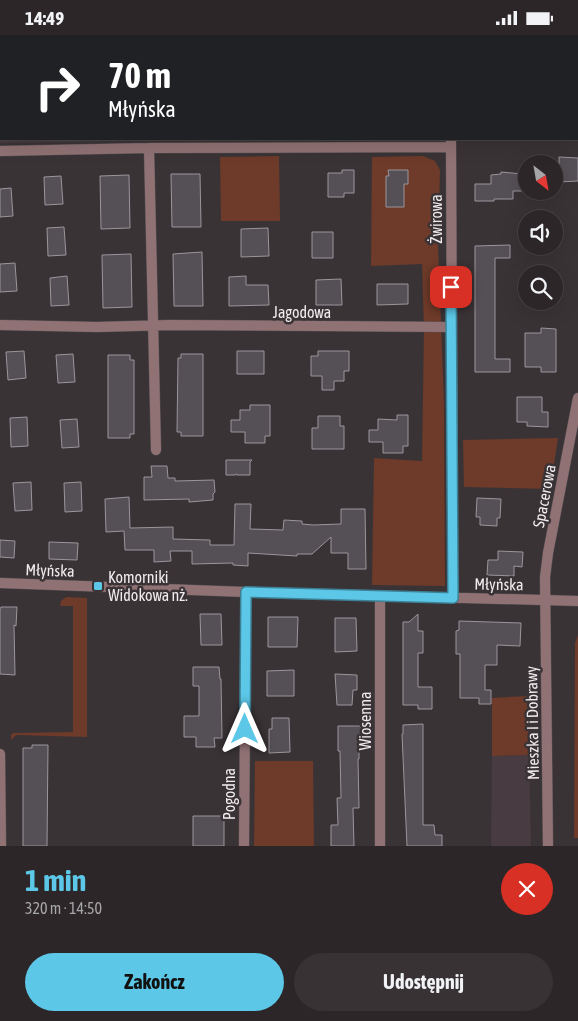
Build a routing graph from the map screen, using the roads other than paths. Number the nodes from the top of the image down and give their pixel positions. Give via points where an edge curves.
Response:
1 (451, 143) edge
2 (150, 147) junction
3 (0, 151) edge
4 (0, 325) edge
5 (153, 326) junction
6 (451, 327) junction
7 (578, 398) edge
8 (156, 450) dead end
9 (0, 583) edge
10 (246, 592) junction
11 (380, 596) junction
12 (453, 598) junction
13 (544, 601) junction
14 (578, 601) edge
15 (0, 754) edge
16 (1, 846) edge
17 (244, 846) edge
18 (380, 846) edge
19 (548, 846) edge

1 - 2 street
1 - 6 street, Żwirowa
2 - 3 street
2 - 5 street
4 - 5 street, Jagodowa
5 - 6 street, Jagodowa
5 - 8 street
6 - 12 street, Żwirowa
7 - 13 street, Spacerowa via 548,553
9 - 10 street, Młyńska
10 - 11 street, Młyńska
10 - 17 street, Pogodna
11 - 12 street, Młyńska
11 - 18 street, Wiosenna
12 - 13 street, Młyńska
13 - 14 street, Młyńska
13 - 19 street, Mieszka I i Dobrawy
15 - 16 street

